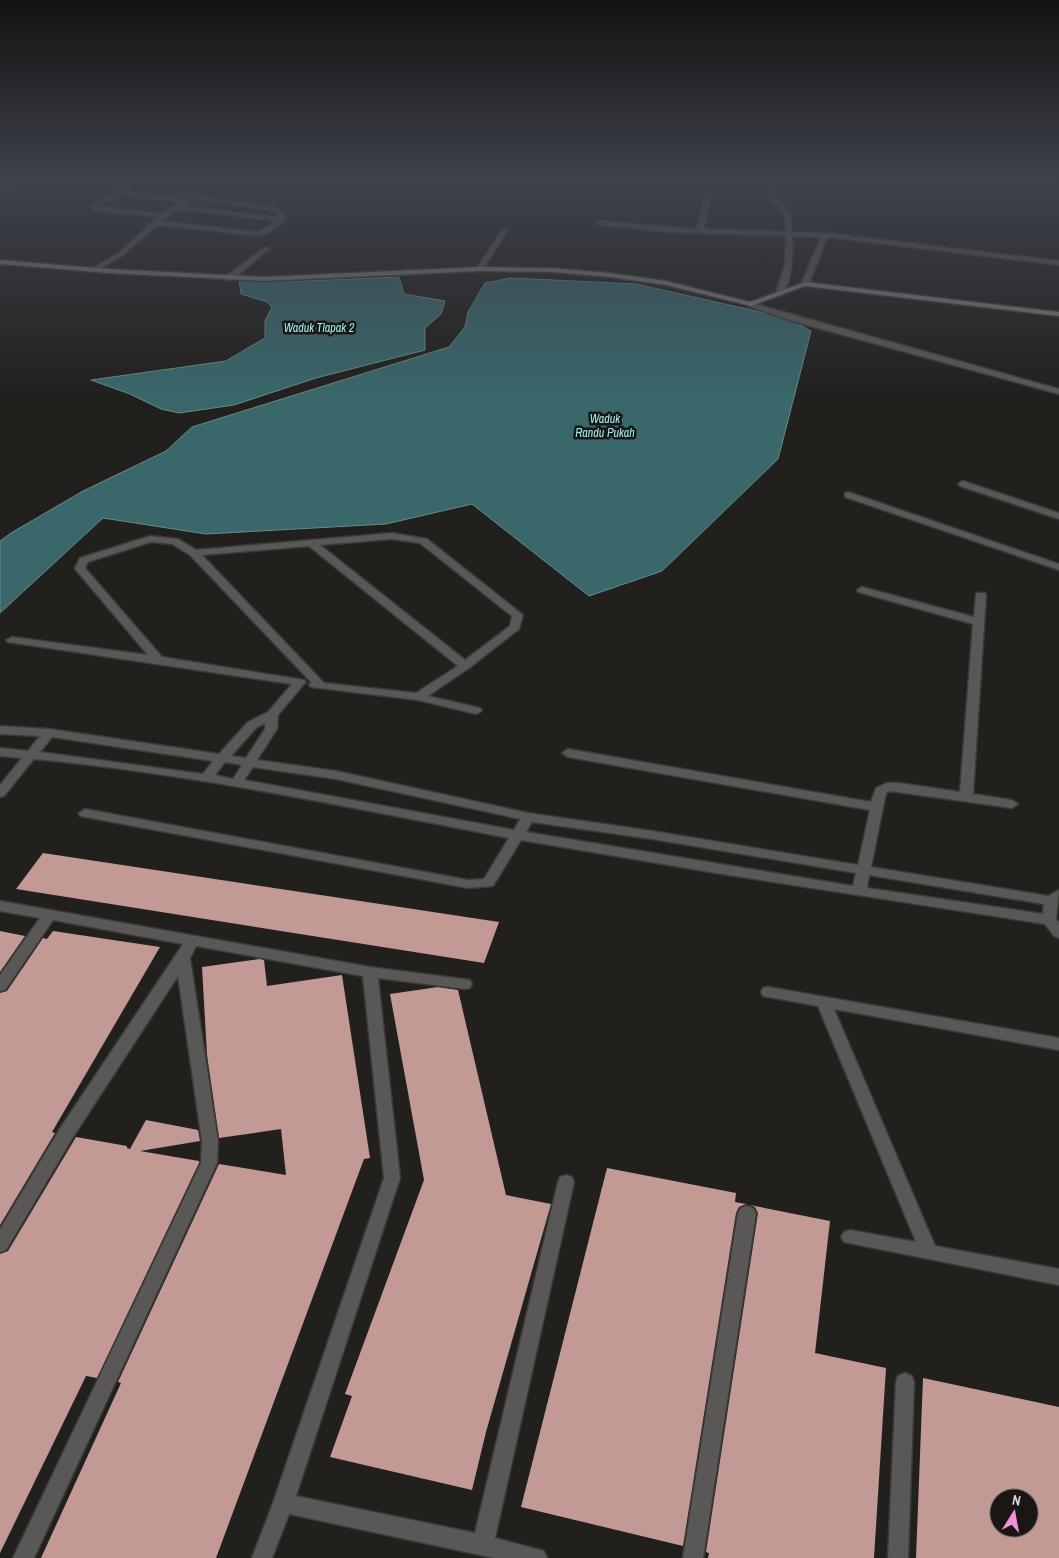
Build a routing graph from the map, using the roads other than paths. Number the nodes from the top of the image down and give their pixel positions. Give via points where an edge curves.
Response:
1 (121, 254) joint
2 (260, 254) edge
3 (490, 254) edge
4 (788, 254) edge
5 (817, 254) edge
6 (981, 254) edge
7 (0, 262) edge
8 (1059, 263) edge
9 (95, 269) junction
10 (480, 269) junction
11 (108, 270) junction
12 (229, 278) junction
13 (805, 284) junction
14 (780, 292) junction
15 (751, 304) junction
16 (1059, 314) edge
17 (1059, 392) edge
18 (963, 484) dead end
19 (848, 495) dead end
20 (1059, 516) edge
21 (311, 543) junction
22 (194, 553) junction
23 (1059, 567) edge
24 (862, 590) dead end
25 (981, 595) dead end
26 (979, 622) junction
27 (12, 640) dead end
28 (158, 660) junction
29 (465, 666) junction
30 (300, 682) junction
31 (321, 686) junction
32 (418, 697) junction
33 (476, 710) dead end
34 (272, 715) junction
35 (5, 731) edge
36 (49, 733) junction
37 (0, 743) edge
38 (0, 752) edge
39 (568, 753) dead end
40 (33, 754) junction
41 (222, 758) junction
42 (251, 762) junction
43 (207, 777) junction
44 (237, 782) junction
45 (0, 793) edge
46 (966, 797) junction
47 (1012, 804) dead end
48 (876, 807) junction
49 (85, 813) dead end
50 (528, 817) junction
51 (518, 835) junction
52 (863, 870) junction
53 (859, 891) junction
54 (1055, 898) edge
55 (0, 906) edge
56 (50, 914) junction
57 (1050, 920) junction
58 (1059, 933) edge
59 (193, 939) junction
60 (183, 958) junction
61 (370, 972) junction
62 (465, 984) dead end
63 (0, 986) edge
64 (768, 992) dead end
65 (823, 1001) junction
66 (1059, 1044) edge
67 (566, 1182) dead end
68 (747, 1213) dead end
69 (850, 1237) dead end
70 (0, 1245) edge
71 (929, 1252) junction
72 (1059, 1277) edge
73 (905, 1382) dead end
74 (283, 1503) junction
75 (483, 1545) junction
76 (23, 1558) edge
77 (262, 1558) edge
78 (536, 1558) edge
79 (693, 1558) edge
80 (898, 1558) edge

1 - 9 street
1 - 11 street
2 - 12 street
3 - 10 street
4 - 14 street via 785,281
5 - 13 street
6 - 8 street
7 - 9 main road
9 - 11 main road
10 - 12 main road
10 - 15 main road via 551,270 626,277 666,283
11 - 12 main road
13 - 14 main road
13 - 16 main road
14 - 15 main road
15 - 17 street
18 - 20 street
19 - 23 street
21 - 22 street
21 - 29 street
21 - 29 street via 392,536 423,541 518,615 515,627
22 - 28 street via 174,541 150,539 84,560 80,568
22 - 31 street
24 - 26 street
25 - 26 street
26 - 46 street
27 - 28 street
28 - 30 street
29 - 32 street
30 - 31 street
30 - 34 street
31 - 32 street
32 - 33 street
34 - 41 street via 252,725
34 - 42 street via 271,729
35 - 36 street
35 - 37 street
36 - 40 street
36 - 41 street
38 - 40 street
39 - 48 street
40 - 43 street
40 - 45 street
41 - 42 street
41 - 43 street
42 - 44 street
42 - 50 street via 336,775
43 - 44 street
44 - 51 street
46 - 47 street
46 - 48 street via 887,787 880,790
48 - 52 street
49 - 51 street via 468,884 488,883
50 - 51 street
50 - 52 street
51 - 53 street
52 - 53 street
52 - 54 street
53 - 57 street
54 - 57 street
55 - 56 street
56 - 59 street
56 - 63 street
57 - 58 street
59 - 60 street
59 - 61 street
60 - 70 street via 67,1132
60 - 76 street via 210,1141 209,1163
61 - 62 street
61 - 74 street via 392,1178
64 - 65 street
65 - 66 street
65 - 71 street
67 - 75 street
68 - 79 street
69 - 71 street
71 - 72 street
73 - 80 street
74 - 75 street
74 - 77 street
75 - 78 street

